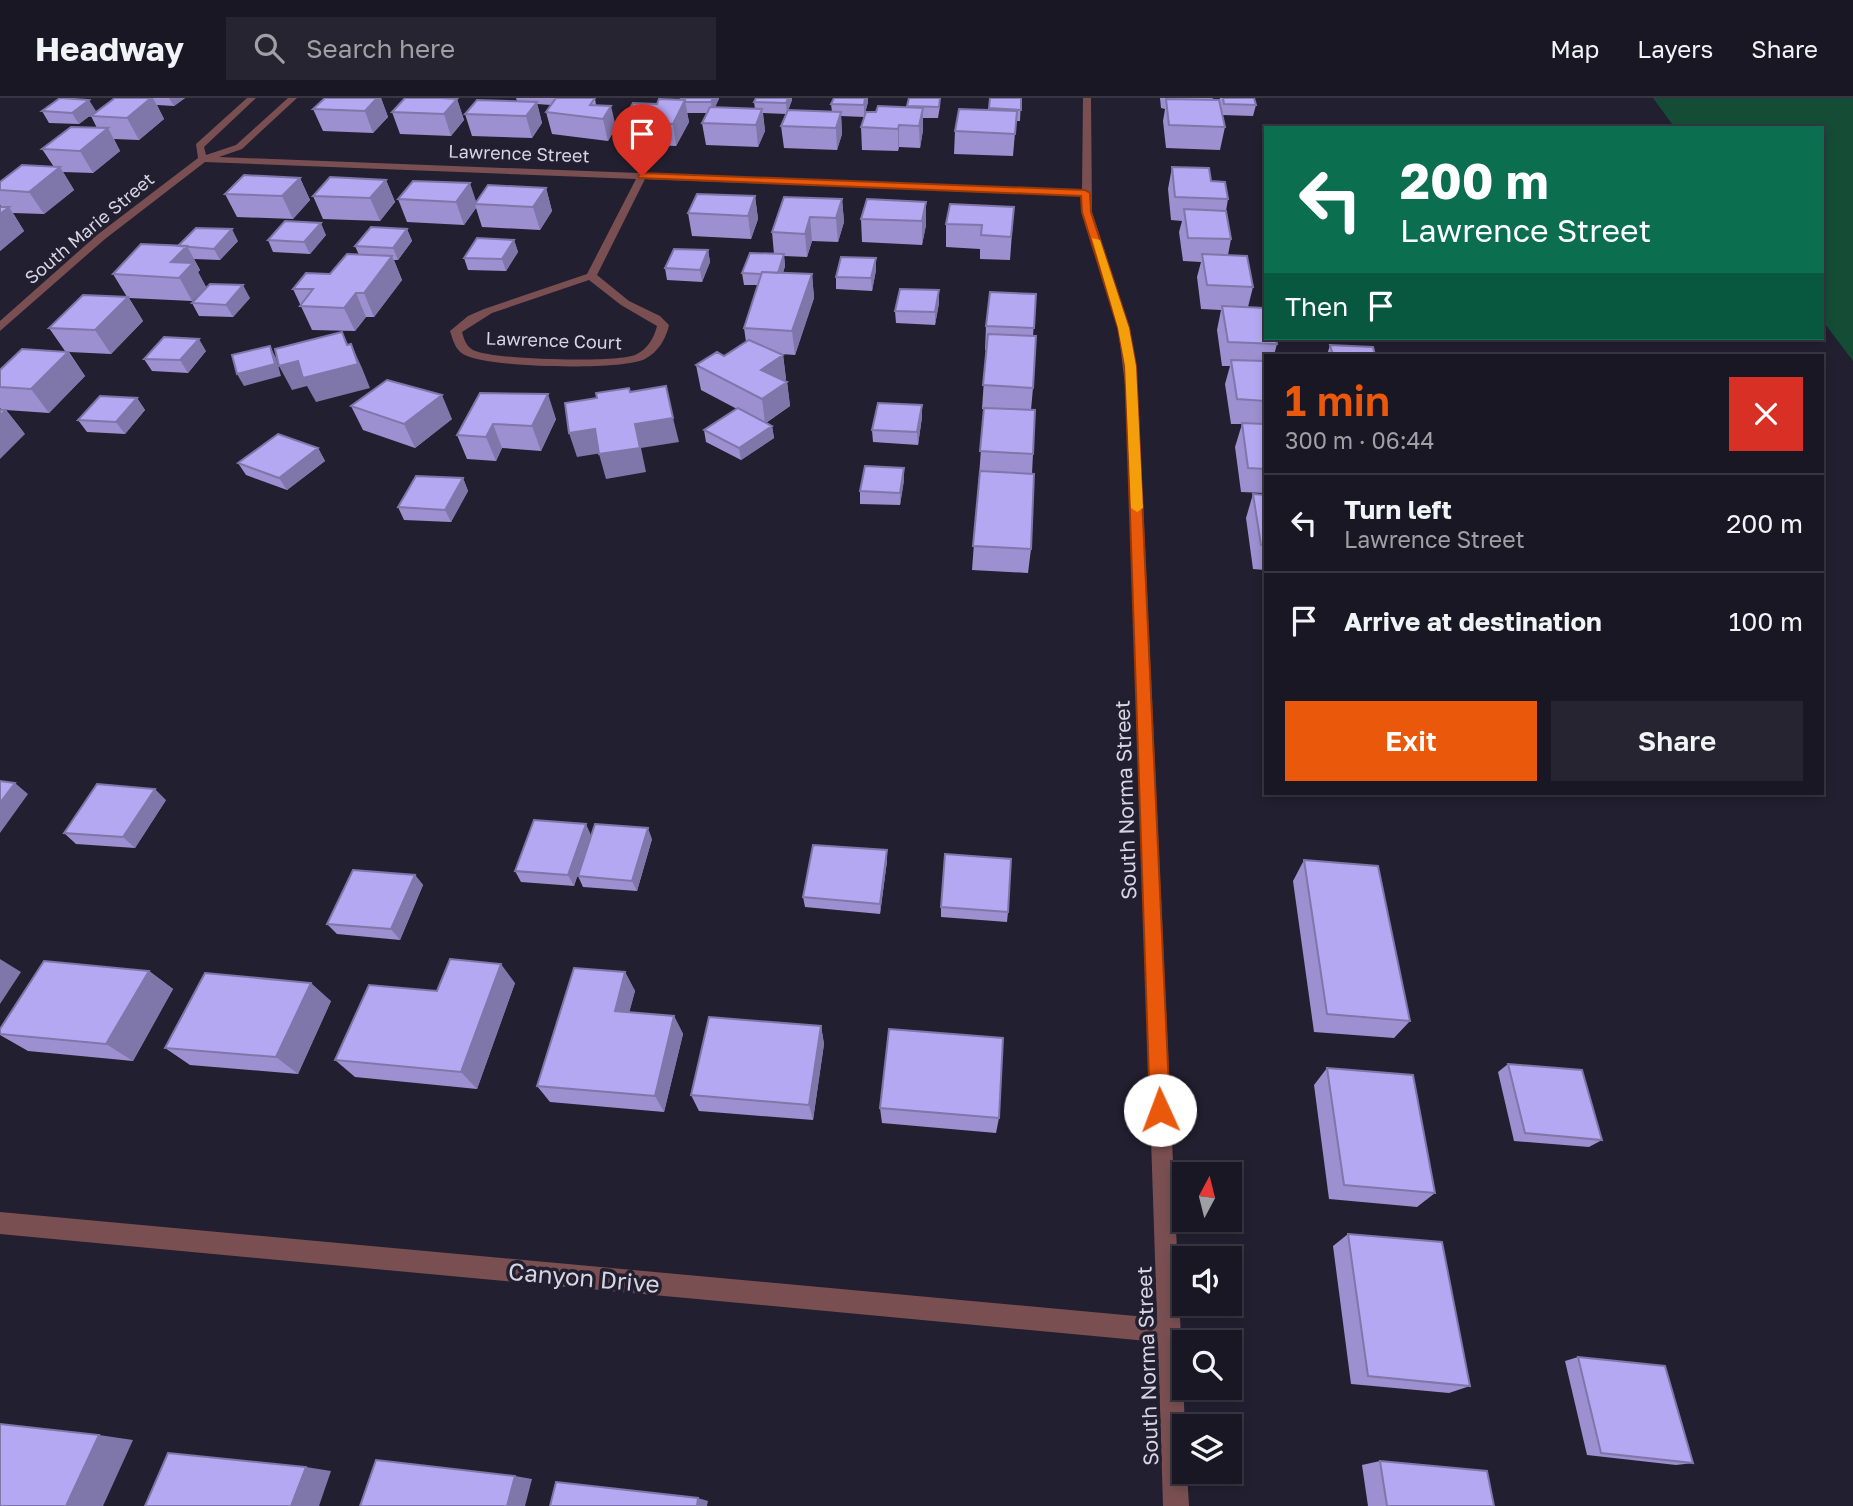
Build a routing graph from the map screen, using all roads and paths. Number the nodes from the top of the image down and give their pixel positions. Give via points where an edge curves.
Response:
1 (252, 98) edge
2 (292, 98) edge
3 (1087, 98) edge
4 (203, 159) junction
5 (642, 176) junction
6 (1085, 193) junction
7 (591, 276) junction
8 (0, 327) edge
9 (0, 1223) edge
10 (1168, 1331) junction
11 (1176, 1506) edge

1 - 4 street, South Marie Street via 199,146
2 - 4 street, South Marie Street via 239,147
3 - 6 street, South Norma Street
4 - 5 street, Lawrence Street
4 - 8 street, South Marie Street via 101,237
5 - 6 street, Lawrence Street
5 - 7 street
6 - 10 street, South Norma Street via 1124,328 1132,380
7 - 7 street, Lawrence Court via 470,317 456,331 460,345 472,355 497,359 616,363 636,359 658,342 663,325
9 - 10 street, Canyon Drive
10 - 11 street, South Norma Street

